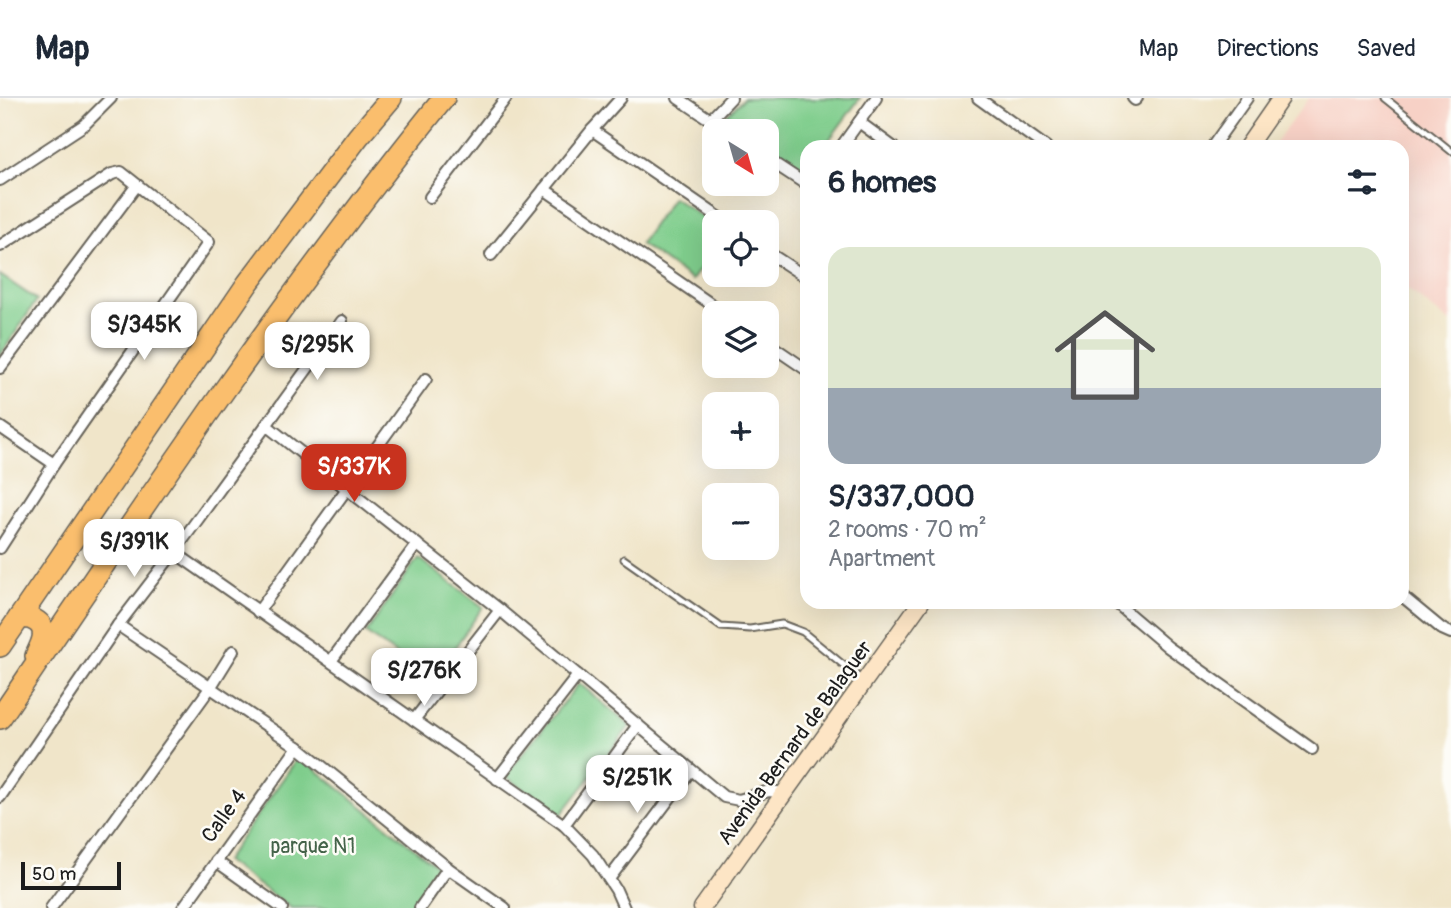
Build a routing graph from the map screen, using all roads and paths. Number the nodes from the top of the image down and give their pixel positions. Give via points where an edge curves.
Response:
1 (111, 98) edge
2 (391, 98) edge
3 (444, 98) edge
4 (506, 98) edge
5 (621, 98) edge
6 (678, 98) edge
7 (731, 98) edge
8 (876, 98) edge
9 (1247, 98) edge
10 (1281, 98) edge
11 (1385, 98) edge
12 (981, 99) edge
13 (709, 119) edge
14 (711, 119) edge
15 (859, 122) junction
16 (592, 130) junction
17 (846, 140) edge
18 (883, 140) edge
19 (1037, 140) edge
20 (1217, 140) edge
21 (1252, 140) edge
22 (1451, 151) edge
23 (779, 167) edge
24 (0, 180) edge
25 (800, 181) edge
26 (137, 185) junction
27 (544, 189) junction
28 (430, 197) dead end
29 (709, 210) edge
30 (0, 246) edge
31 (491, 255) dead end
32 (779, 260) edge
33 (800, 273) edge
34 (707, 301) edge
35 (342, 321) dead end
36 (779, 351) edge
37 (800, 365) edge
38 (0, 368) edge
39 (426, 379) dead end
40 (266, 425) junction
41 (0, 427) edge
42 (54, 464) junction
43 (347, 488) junction
44 (417, 544) junction
45 (0, 548) edge
46 (174, 552) junction
47 (624, 559) dead end
48 (1409, 602) edge
49 (916, 609) edge
50 (1123, 609) edge
51 (499, 610) junction
52 (258, 612) junction
53 (19, 618) junction
54 (118, 625) junction
55 (1451, 633) edge
56 (0, 646) edge
57 (233, 651) dead end
58 (331, 661) junction
59 (30, 675) junction
60 (578, 676) junction
61 (864, 682) junction
62 (210, 688) junction
63 (0, 718) edge
64 (414, 720) junction
65 (638, 725) junction
66 (298, 747) junction
67 (1312, 749) dead end
68 (691, 770) junction
69 (497, 779) junction
70 (785, 793) junction
71 (0, 797) edge
72 (564, 825) junction
73 (216, 861) junction
74 (448, 868) junction
75 (608, 879) junction
76 (51, 908) edge
77 (183, 908) edge
78 (282, 908) edge
79 (420, 908) edge
80 (505, 908) edge
81 (624, 908) edge
82 (702, 908) edge

1 - 24 street via 84,125
2 - 53 highway via 248,283
3 - 59 highway via 285,304
4 - 28 street
5 - 16 street
6 - 13 street
7 - 14 street
8 - 15 street
9 - 20 street
10 - 21 street
11 - 22 lane
12 - 19 street
15 - 17 street
15 - 18 street
16 - 27 street
16 - 29 street
23 - 25 street
26 - 30 street via 121,172 112,174
26 - 38 street
26 - 42 street via 209,242
27 - 31 street
27 - 34 street
32 - 33 street
35 - 40 street
36 - 37 street
39 - 43 street
40 - 43 street
40 - 46 street
41 - 42 street
42 - 45 street
43 - 44 street
43 - 52 street
44 - 51 street
44 - 58 street
46 - 52 street
46 - 54 street
47 - 61 lane via 722,626 750,629 782,624 803,632
48 - 55 street
49 - 61 street, Avenida Bernard de Balaguer
50 - 67 street via 1168,647
51 - 60 street
51 - 64 street
52 - 58 street
53 - 56 highway
53 - 59 highway via 32,618 42,628
54 - 62 street
54 - 71 street
57 - 62 street
58 - 64 street
59 - 63 highway
60 - 65 street
60 - 69 street
61 - 70 street, Avenida Bernard de Balaguer
62 - 66 street
62 - 76 street
64 - 69 street
65 - 68 street
65 - 72 street
66 - 73 street, Calle 4
66 - 74 street
68 - 70 street via 724,797 739,800 769,791
68 - 75 street
69 - 72 street
70 - 82 street, Avenida Bernard de Balaguer
72 - 75 street via 593,855
73 - 77 street, Calle 4
73 - 78 street
74 - 79 street
74 - 80 street
75 - 81 street

